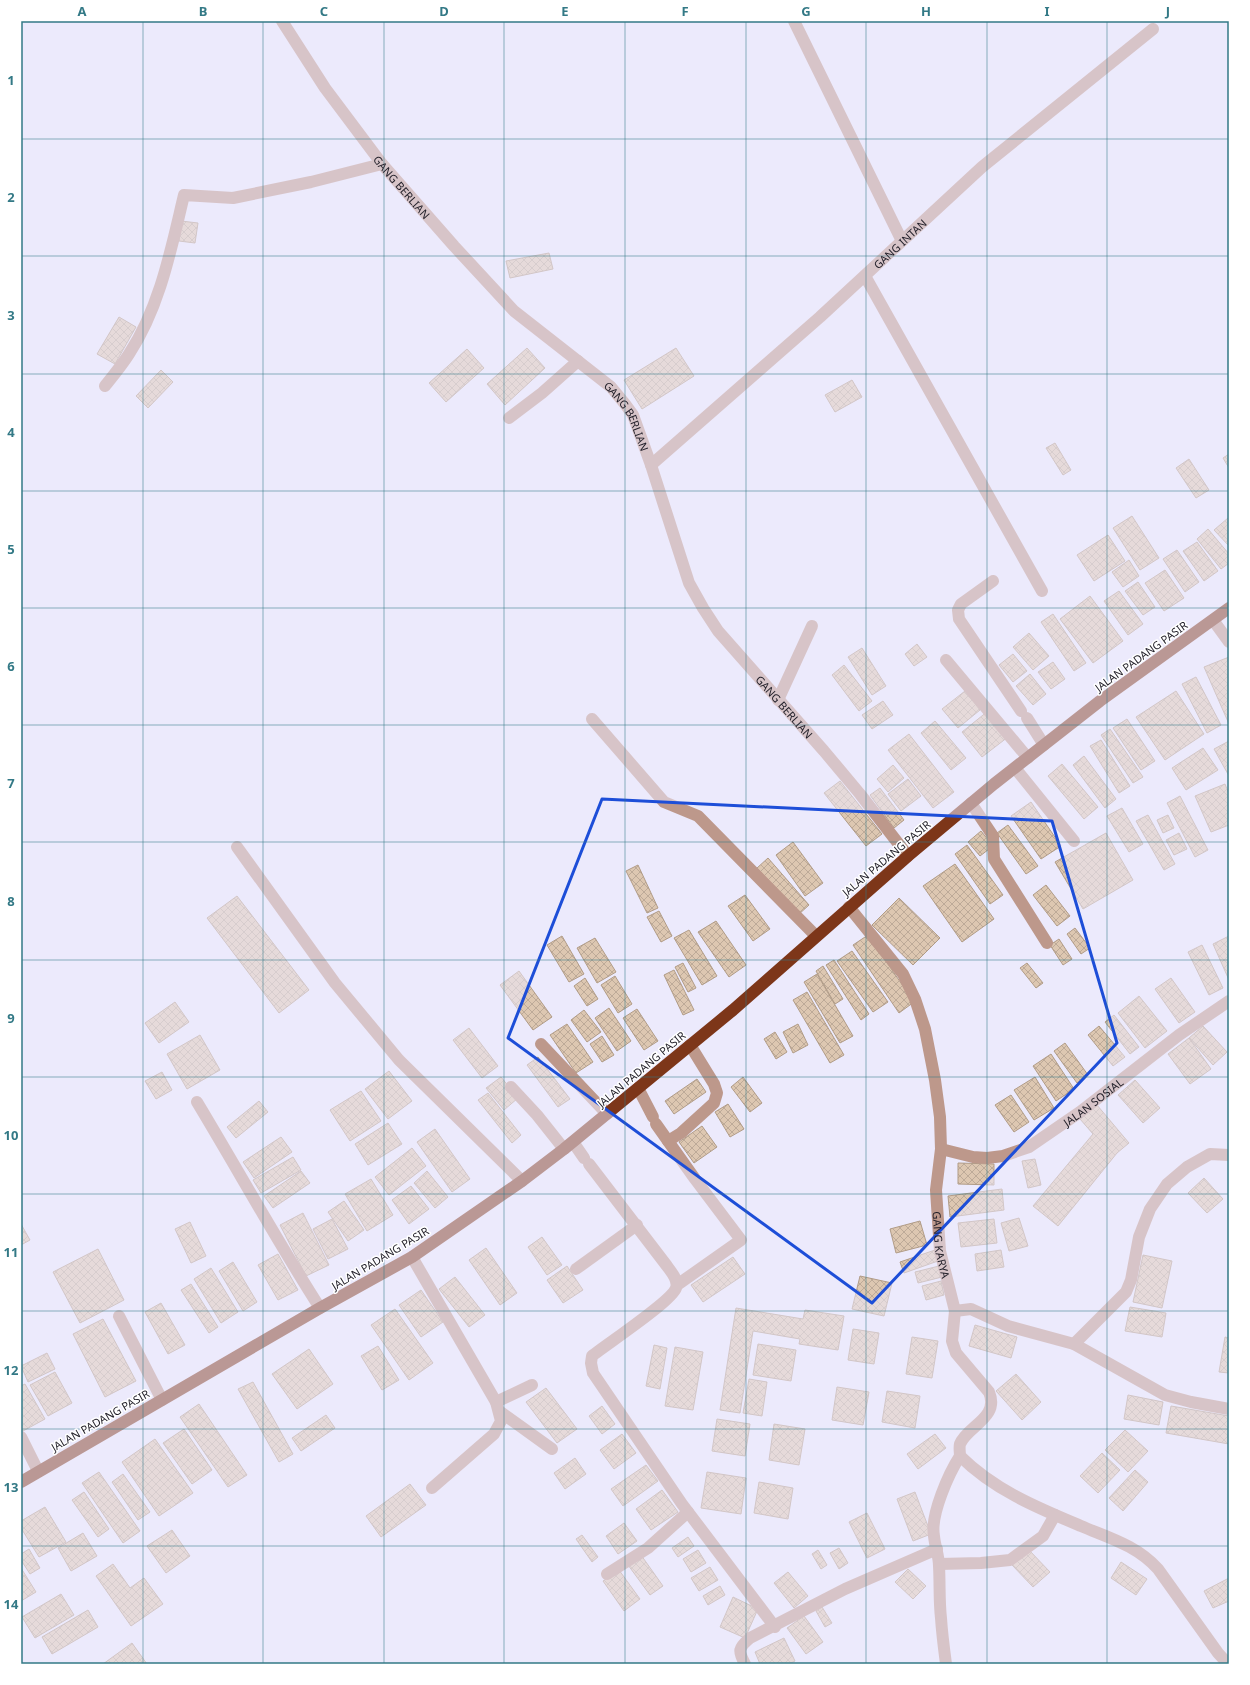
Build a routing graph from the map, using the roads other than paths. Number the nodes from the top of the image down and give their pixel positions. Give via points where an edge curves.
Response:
1 (282, 21) edge
2 (794, 21) edge
3 (1153, 29) dead end
4 (382, 164) junction
5 (902, 241) junction
6 (865, 276) junction
7 (578, 361) junction
8 (105, 386) dead end
9 (509, 418) dead end
10 (651, 465) junction
11 (993, 581) dead end
12 (1042, 591) dead end
13 (1229, 608) edge
14 (1213, 620) junction
15 (812, 626) dead end
16 (1229, 642) edge
17 (946, 660) dead end
18 (778, 700) junction
19 (592, 719) dead end
20 (1044, 745) junction
21 (1028, 758) junction
22 (1015, 768) junction
23 (971, 803) junction
24 (1074, 841) dead end
25 (237, 847) dead end
26 (908, 856) junction
27 (849, 907) junction
28 (816, 936) junction
29 (1047, 943) dead end
30 (1229, 1001) edge
31 (541, 1044) dead end
32 (690, 1045) junction
33 (511, 1088) dead end
34 (638, 1088) junction
35 (197, 1102) dead end
36 (606, 1114) junction
37 (668, 1140) junction
38 (569, 1145) junction
39 (941, 1149) junction
40 (1229, 1155) edge
41 (522, 1181) junction
42 (637, 1225) junction
43 (412, 1256) junction
44 (576, 1269) dead end
45 (677, 1285) junction
46 (320, 1308) junction
47 (955, 1311) junction
48 (119, 1316) dead end
49 (1074, 1344) junction
50 (532, 1385) dead end
51 (162, 1400) junction
52 (497, 1406) junction
53 (1229, 1408) edge
54 (21, 1437) edge
55 (552, 1449) dead end
56 (960, 1456) junction
57 (38, 1471) junction
58 (21, 1482) edge
59 (432, 1488) dead end
60 (688, 1512) junction
61 (1054, 1515) junction
62 (937, 1549) junction
63 (939, 1564) junction
64 (608, 1574) dead end
65 (775, 1627) junction
66 (745, 1664) edge
67 (946, 1664) edge
68 (1228, 1664) edge

1 - 4 street, GANG BERLIAN via 325,88
2 - 5 street
3 - 5 street, GANG INTAN via 982,167
4 - 7 street, GANG BERLIAN via 514,311
4 - 8 street via 233,198 184,195 168,263 151,310 129,354
5 - 6 street, GANG INTAN
6 - 10 street, GANG INTAN
6 - 12 street
7 - 9 street
7 - 10 street, GANG BERLIAN via 611,387 626,404 633,415
10 - 18 street, GANG BERLIAN via 689,583 718,631
11 - 20 street via 960,604 959,619
13 - 14 highway, JALAN PADANG PASIR
14 - 16 street
14 - 20 highway, JALAN PADANG PASIR via 1100,701
15 - 18 street
17 - 21 street
18 - 26 street, GANG BERLIAN via 860,794
19 - 28 street via 664,802 698,816
20 - 21 highway, JALAN PADANG PASIR
21 - 22 highway, JALAN PADANG PASIR
22 - 23 highway, JALAN PADANG PASIR
22 - 24 street
23 - 26 highway, JALAN PADANG PASIR
23 - 29 street via 993,836 994,859
25 - 41 street via 335,983 394,1054
26 - 27 highway, JALAN PADANG PASIR
27 - 28 highway, JALAN PADANG PASIR
27 - 39 street, GANG KARYA via 903,974 920,1011 935,1080
28 - 32 highway, JALAN PADANG PASIR
30 - 39 street, JALAN SOSIAL via 1179,1035 1080,1112 1029,1147 1003,1156 987,1158
31 - 36 street
32 - 34 highway, JALAN PADANG PASIR
32 - 37 street via 717,1093 714,1103 681,1133
33 - 38 street
34 - 36 highway, JALAN PADANG PASIR
34 - 37 street via 654,1121
35 - 46 street via 284,1252
36 - 38 highway, JALAN PADANG PASIR
37 - 45 street via 741,1240
38 - 41 highway, JALAN PADANG PASIR
38 - 42 street via 587,1161
39 - 47 street, GANG KARYA via 936,1207 941,1258
40 - 49 street via 1210,1154 1187,1167 1167,1184 1150,1209 1139,1237 1131,1280 1126,1292
41 - 43 highway, JALAN PADANG PASIR
42 - 44 street
42 - 45 street via 675,1278
43 - 46 highway, JALAN PADANG PASIR
43 - 52 street
45 - 60 street via 674,1292 653,1311 592,1356 591,1363 594,1373
46 - 51 highway, JALAN PADANG PASIR
47 - 49 street via 971,1309 1008,1326
47 - 56 street, GANG KARYA via 953,1346 989,1392 991,1400 988,1412 961,1441
48 - 51 street
49 - 53 street via 1165,1395
50 - 52 street
51 - 57 highway, JALAN PADANG PASIR
52 - 55 street
52 - 59 street via 501,1421 497,1430
54 - 57 street
56 - 61 street via 983,1476 1016,1497
56 - 62 street, GANG KARYA via 951,1470 938,1507 933,1535
57 - 58 highway, JALAN PADANG PASIR
60 - 64 street via 648,1548
60 - 65 street
61 - 63 street via 1043,1536 1010,1560
61 - 68 street via 1126,1545 1147,1557
62 - 63 street, GANG KARYA
62 - 65 street via 845,1589
63 - 67 street, GANG KARYA
65 - 66 street via 750,1638 741,1646 740,1653

